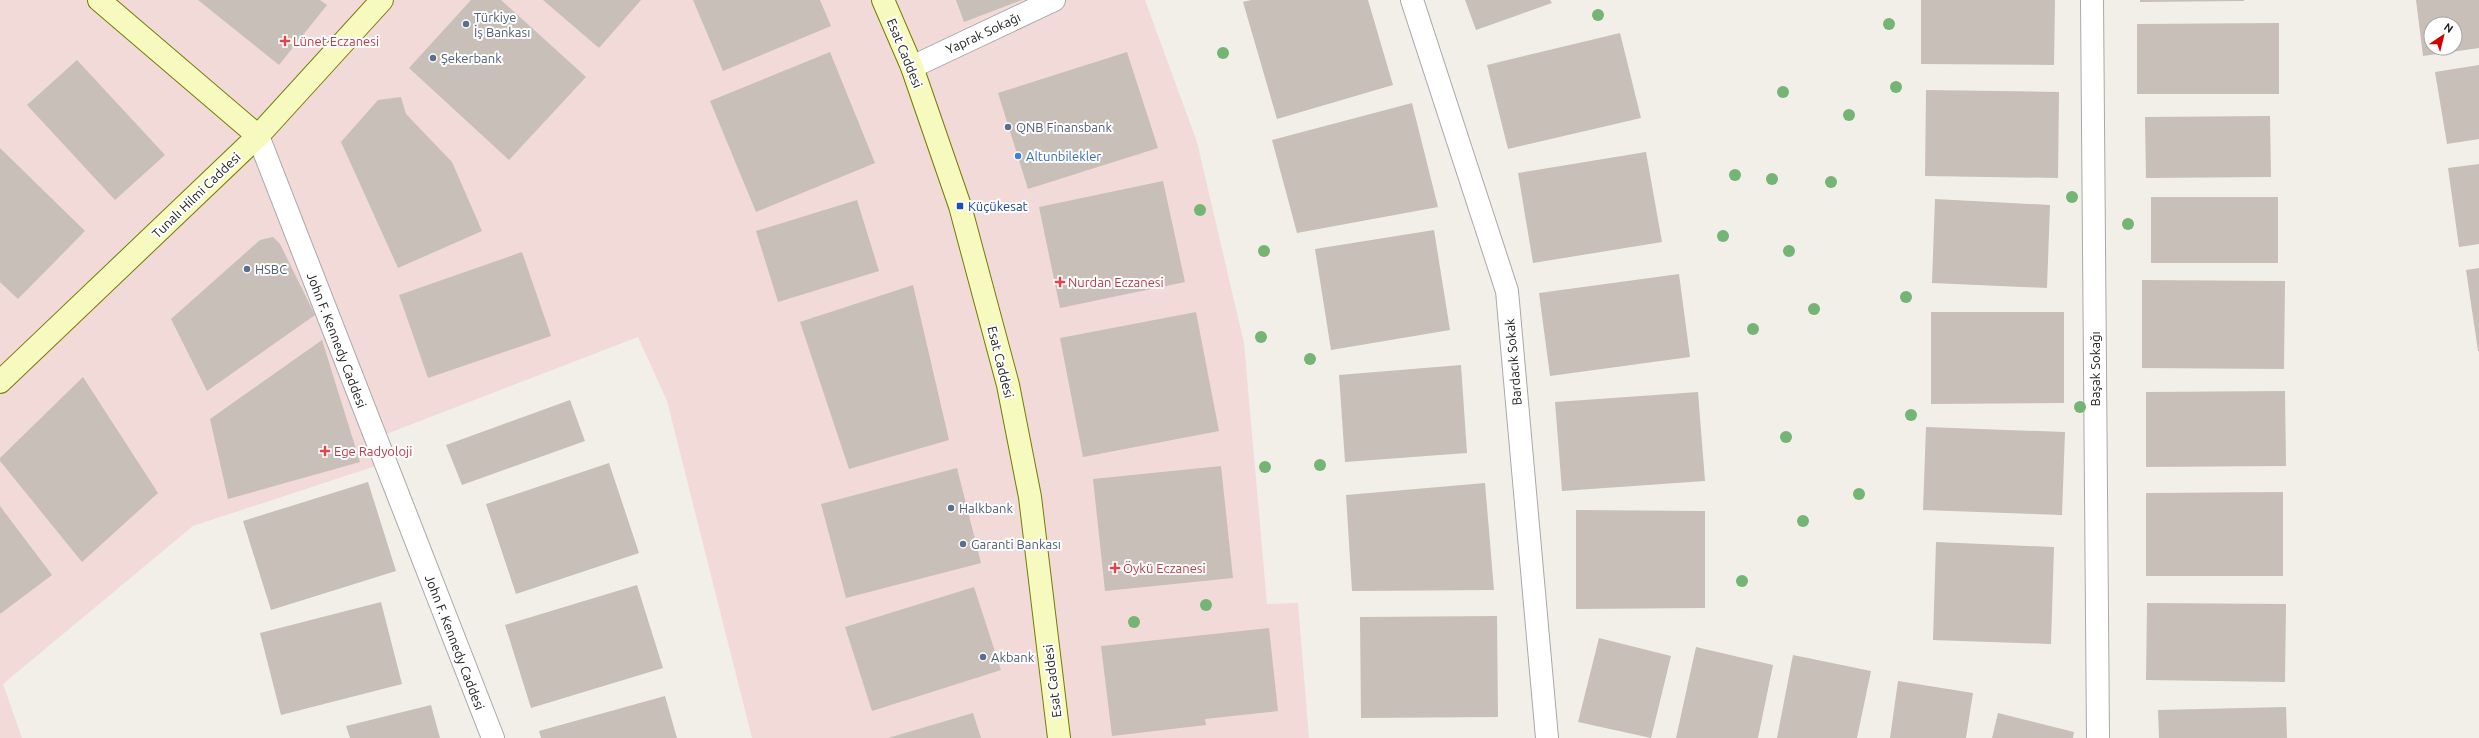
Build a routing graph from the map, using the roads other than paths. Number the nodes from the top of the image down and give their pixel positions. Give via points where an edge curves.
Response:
1 (99, 0) edge
2 (382, 0) edge
3 (883, 0) edge
4 (1054, 0) edge
5 (1412, 0) edge
6 (2092, 0) edge
7 (912, 67) junction
8 (258, 136) junction
9 (0, 382) edge
10 (492, 738) edge
11 (1059, 738) edge
12 (1547, 738) edge
13 (2098, 738) edge

1 - 8 main road, John F. Kennedy Caddesi
2 - 8 main road, Tunalı Hilmi Caddesi
3 - 7 main road, Esat Caddesi
4 - 7 street, Yaprak Sokağı
5 - 12 street, Bardacık Sokak via 1507,291
6 - 13 street, Başak Sokağı
7 - 11 main road, Esat Caddesi via 960,206 1008,385 1030,498
8 - 9 main road, Tunalı Hilmi Caddesi
8 - 10 street, John F. Kennedy Caddesi

